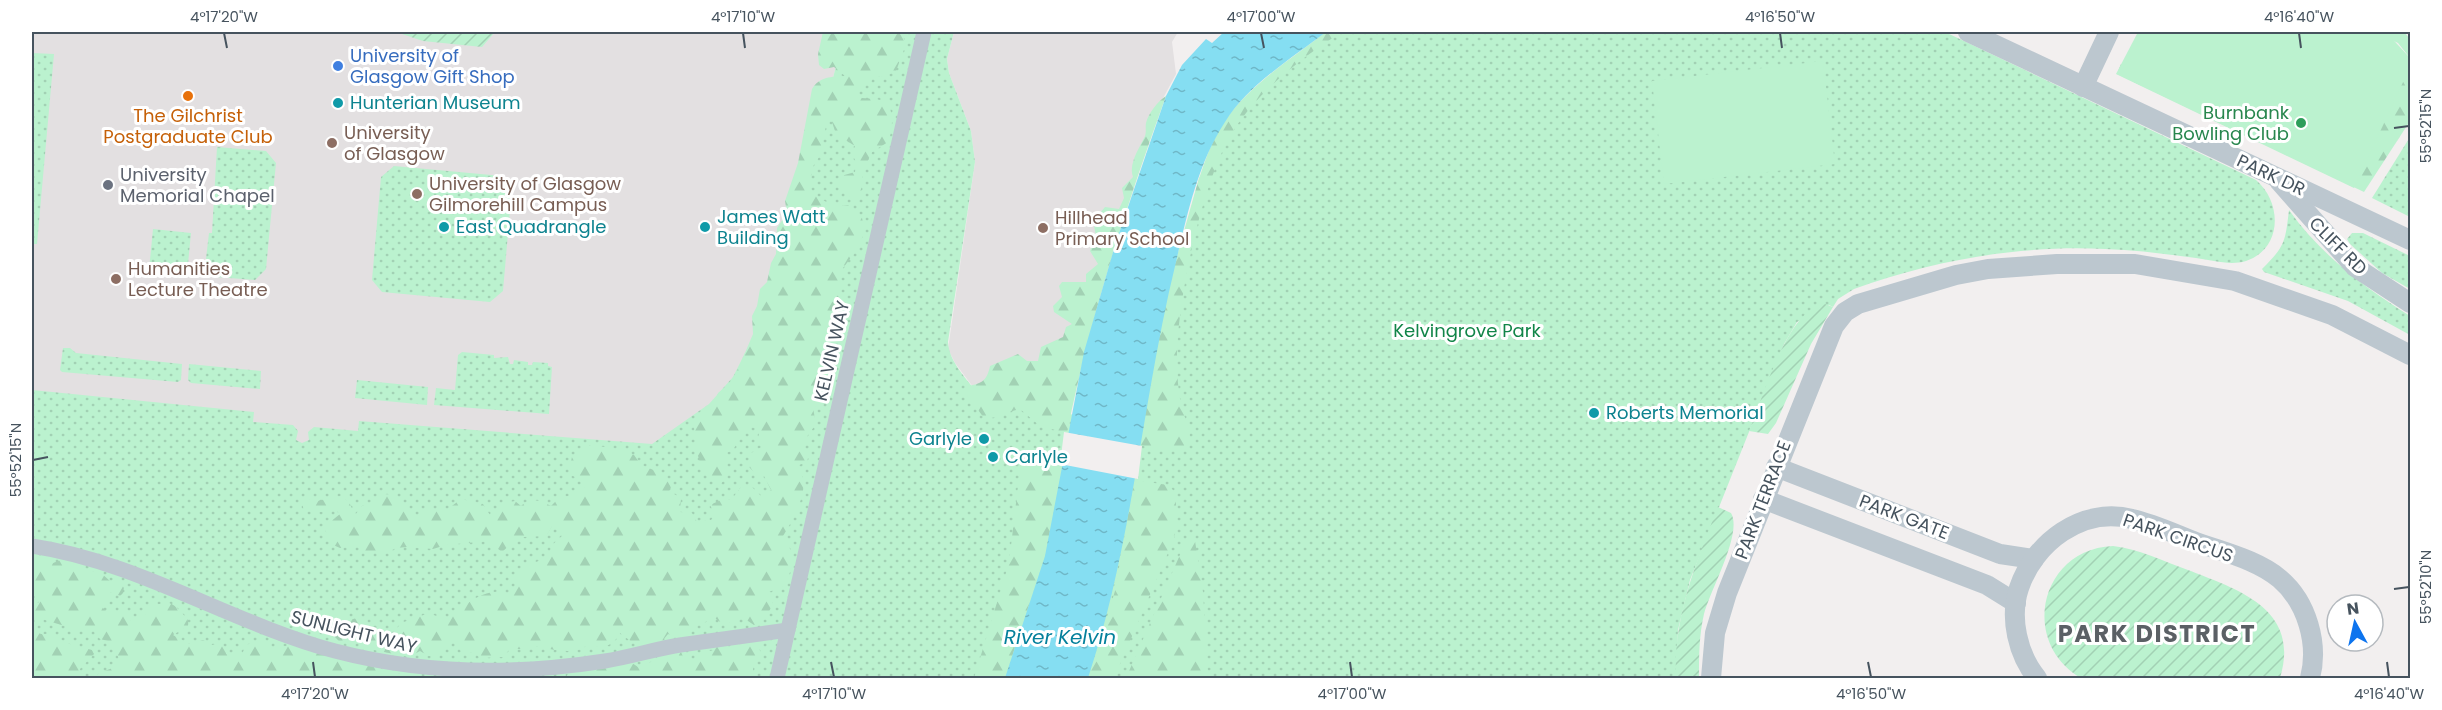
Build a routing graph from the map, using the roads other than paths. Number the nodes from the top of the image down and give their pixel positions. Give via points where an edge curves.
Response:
1 (924, 32) edge
2 (1968, 32) edge
3 (2109, 32) edge
4 (2083, 87) junction
5 (2275, 177) junction
6 (2410, 240) edge
7 (2410, 303) edge
8 (2410, 354) edge
9 (1776, 467) junction
10 (1763, 499) junction
11 (32, 546) edge
12 (2034, 559) junction
13 (2016, 603) junction
14 (788, 630) junction
15 (2316, 675) edge
16 (777, 678) edge
17 (1711, 678) edge
18 (2037, 678) edge

1 - 14 street, KELVIN WAY
2 - 4 street, PARK DR
3 - 4 street
4 - 5 street, PARK DR
5 - 6 street, PARK DR
5 - 7 street, CLIFF RD via 2355,267
8 - 9 street, PARK TERRACE via 2332,315 2235,281 2185,271 2115,263 2028,265 1956,275 1868,299 1845,312 1834,326
9 - 10 street, PARK TERRACE
9 - 12 street, PARK GATE via 2000,554
10 - 13 street, PARK GATE via 1987,585
10 - 17 street, PARK TERRACE via 1719,618
11 - 14 street, SUNLIGHT WAY via 126,570 283,635 417,668 470,670 572,665
12 - 13 street, PARK CIRCUS via 2021,581
12 - 15 street, PARK CIRCUS via 2052,539 2080,522 2115,517 2153,526 2253,564 2279,578 2292,592 2307,621
13 - 18 street, PARK CIRCUS via 2014,614 2022,653
14 - 16 street, KELVIN WAY

